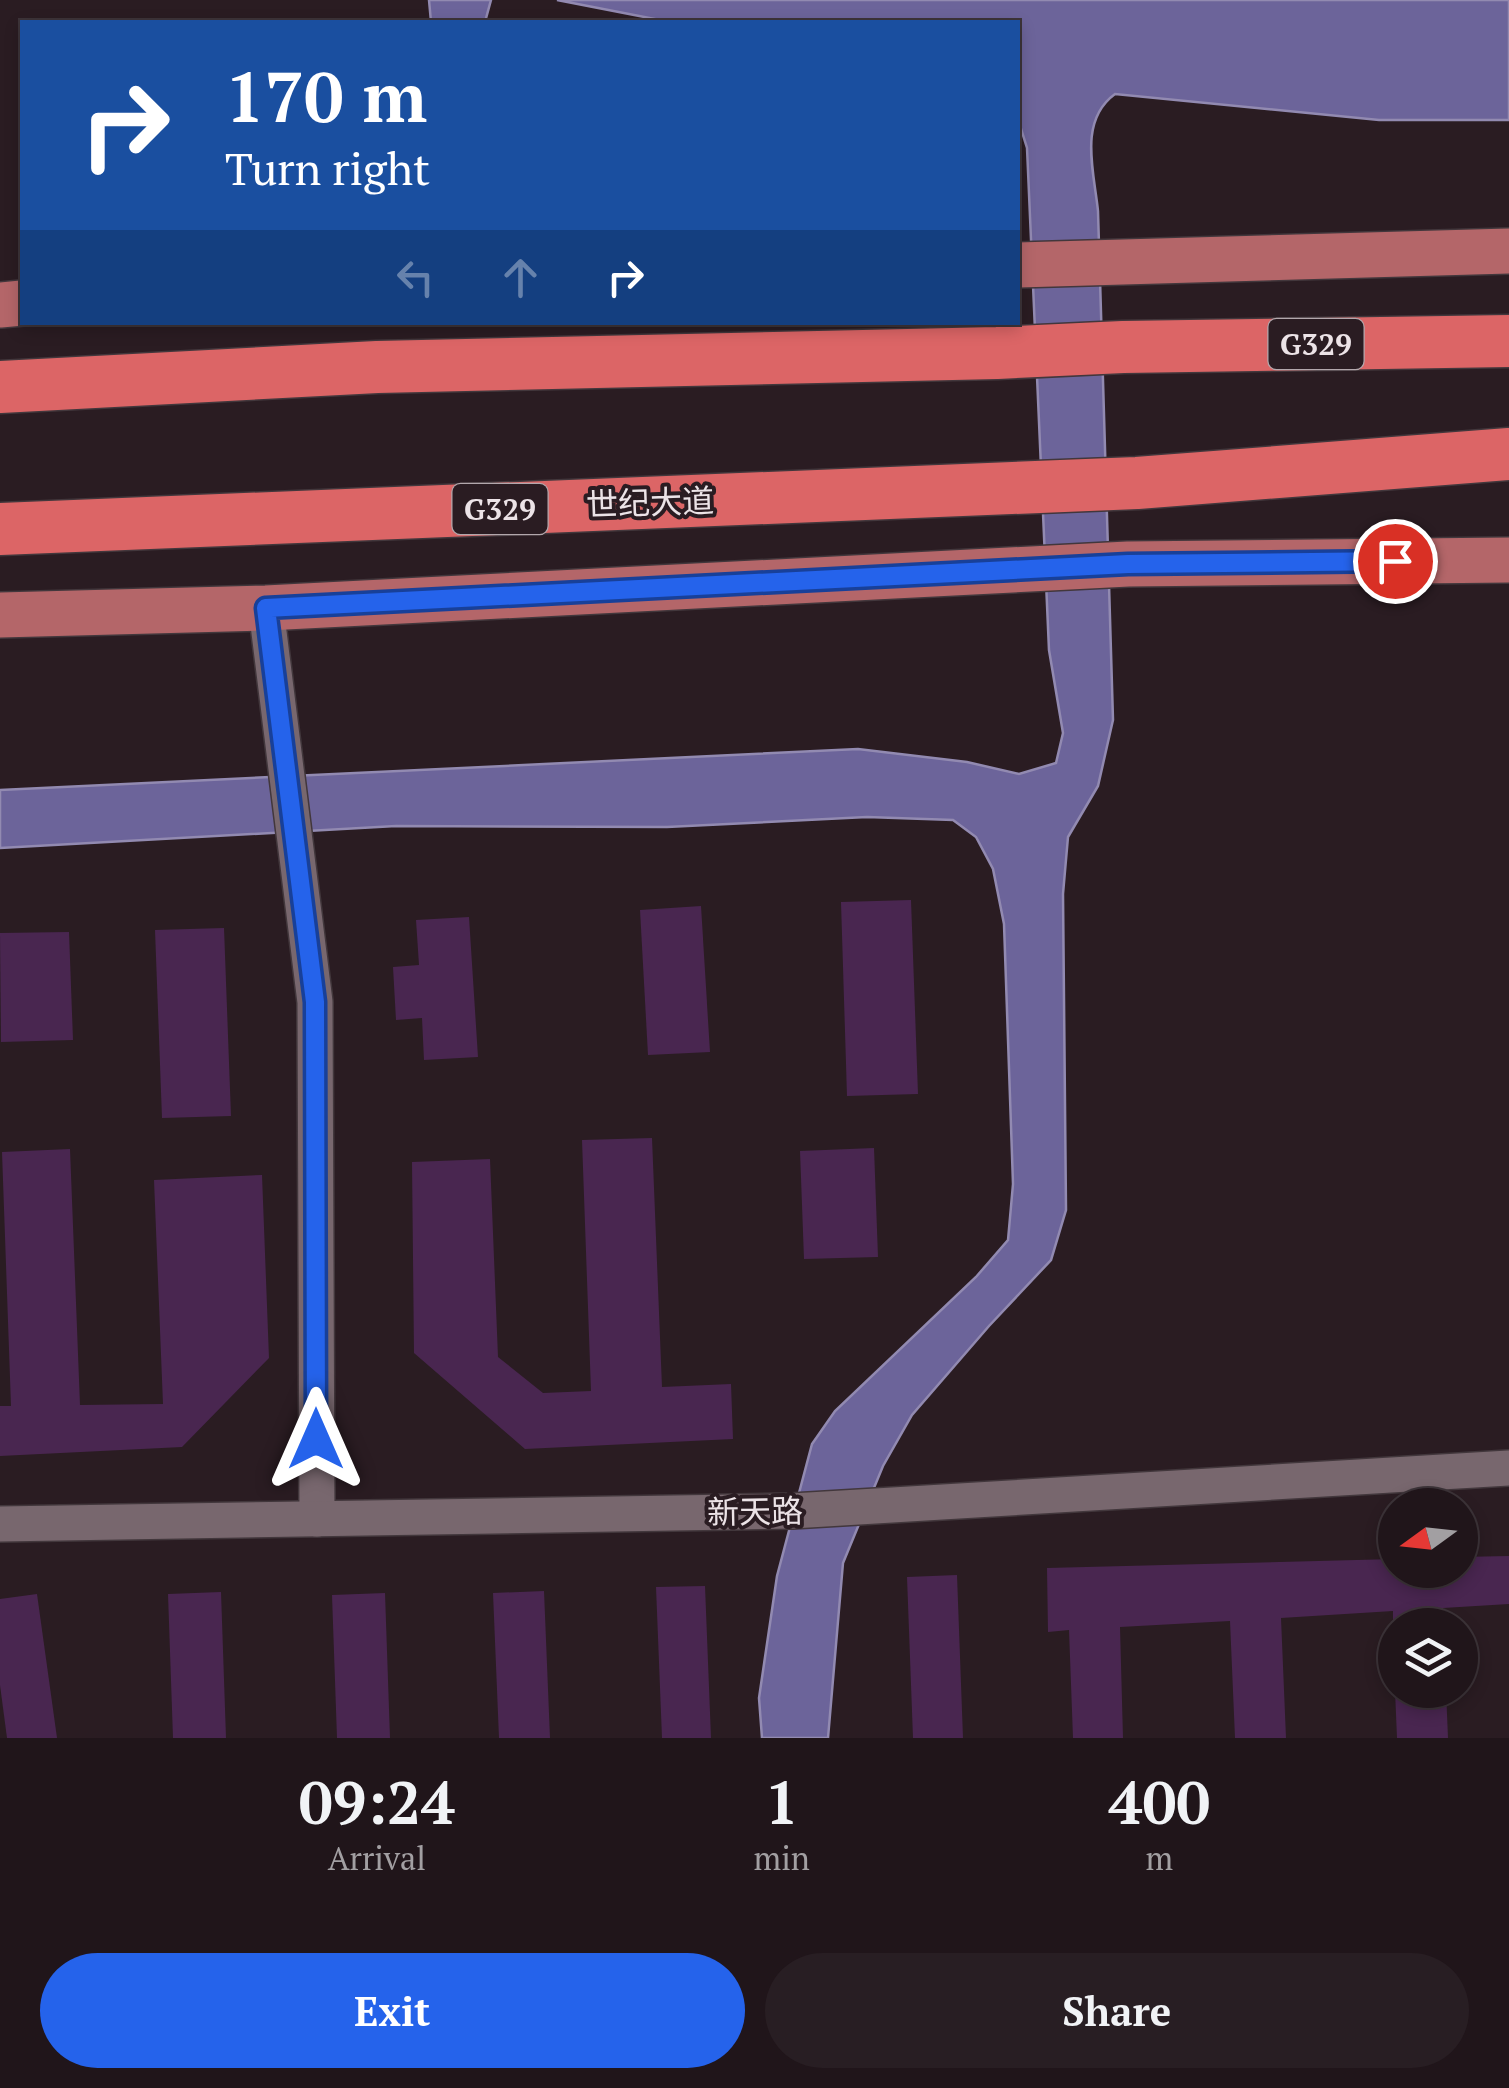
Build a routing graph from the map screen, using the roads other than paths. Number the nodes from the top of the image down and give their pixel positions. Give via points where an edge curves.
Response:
1 (1509, 251) edge
2 (1020, 265) edge
3 (1509, 341) edge
4 (0, 387) edge
5 (1509, 454) edge
6 (0, 529) edge
7 (1509, 560) edge
8 (266, 608) junction
9 (0, 614) edge
10 (1509, 1468) edge
11 (317, 1519) junction
12 (0, 1524) edge

1 - 2 main road
3 - 4 highway, G329 via 377,367
5 - 6 highway, 世纪大道 / G329 via 1137,483
7 - 8 main road via 1128,564
8 - 9 main road
8 - 11 street via 315,1002
10 - 11 street, 新天路 via 792,1511
11 - 12 street, 新天路

